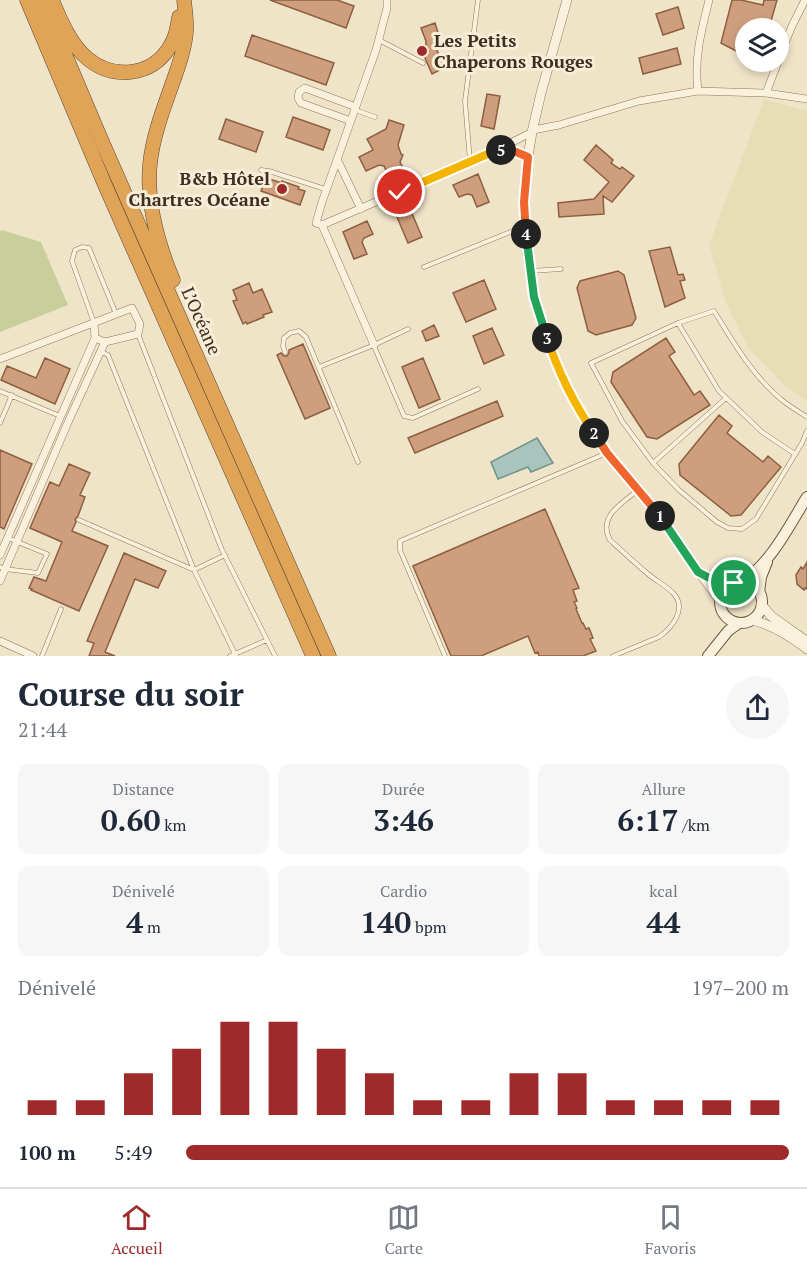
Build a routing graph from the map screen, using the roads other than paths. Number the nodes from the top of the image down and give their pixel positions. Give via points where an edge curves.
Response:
1 (27, 0) edge
2 (42, 0) edge
3 (52, 0) edge
4 (177, 0) edge
5 (184, 0) edge
6 (387, 0) edge
7 (478, 0) edge
8 (567, 0) edge
9 (709, 0) edge
10 (803, 0) edge
11 (789, 36) edge
12 (378, 40) junction
13 (423, 63) dead end
14 (774, 72) edge
15 (699, 91) junction
16 (766, 93) junction
17 (807, 99) edge
18 (356, 109) junction
19 (375, 117) dead end
20 (351, 121) junction
21 (532, 131) junction
22 (497, 150) junction
23 (528, 157) junction
24 (337, 159) junction
25 (470, 162) junction
26 (261, 171) dead end
27 (326, 190) junction
28 (361, 209) junction
29 (319, 224) junction
30 (525, 226) junction
31 (423, 267) dead end
32 (561, 269) dead end
33 (530, 271) junction
34 (176, 308) junction
35 (116, 314) junction
36 (94, 323) junction
37 (678, 323) junction
38 (408, 329) dead end
39 (138, 334) junction
40 (95, 338) junction
41 (105, 342) junction
42 (374, 345) junction
43 (91, 347) junction
44 (101, 351) junction
45 (285, 352) dead end
46 (0, 359) edge
47 (319, 367) junction
48 (478, 389) dead end
49 (0, 390) edge
50 (12, 395) junction
51 (726, 398) junction
52 (60, 416) junction
53 (807, 417) edge
54 (69, 420) junction
55 (0, 423) edge
56 (807, 431) edge
57 (805, 445) edge
58 (607, 453) junction
59 (795, 454) junction
60 (358, 462) dead end
61 (653, 463) junction
62 (638, 490) junction
63 (807, 497) edge
64 (803, 510) edge
65 (79, 520) dead end
66 (8, 538) junction
67 (16, 541) junction
68 (0, 555) edge
69 (225, 555) junction
70 (769, 556) junction
71 (2, 568) edge
72 (194, 570) junction
73 (698, 572) junction
74 (0, 581) edge
75 (735, 583) junction
76 (759, 592) junction
77 (720, 600) junction
78 (761, 604) junction
79 (62, 609) dead end
80 (723, 613) junction
81 (752, 620) junction
82 (739, 623) junction
83 (267, 640) junction
84 (0, 641) edge
85 (807, 642) edge
86 (807, 650) edge
87 (710, 653) edge
88 (234, 655) edge
89 (33, 656) edge
90 (42, 656) edge
91 (274, 656) edge
92 (313, 656) edge
93 (328, 656) edge
94 (445, 656) edge
95 (613, 656) edge

1 - 92 highway, L’Océane
2 - 34 highway, L’Océane
3 - 4 highway via 67,33 87,58 113,72 128,72 144,69 169,48 177,32
5 - 34 highway via 186,32 181,60 152,150 149,181 156,232 174,285
6 - 12 street
7 - 25 lane via 465,101
8 - 21 street
9 - 15 street via 698,44
10 - 11 street
12 - 13 lane
12 - 18 street
14 - 16 street
15 - 16 street
15 - 21 street via 639,101
16 - 17 street
18 - 19 lane
18 - 20 street
18 - 20 street via 305,88 299,92 301,103
20 - 24 street
21 - 22 street
21 - 23 street
22 - 23 street
22 - 25 street
23 - 30 street
24 - 27 street
24 - 28 street
25 - 28 street
26 - 27 lane
27 - 29 street
28 - 29 street
29 - 42 street
30 - 31 lane
30 - 33 street
32 - 33 lane
33 - 58 street via 534,297 565,383
34 - 93 highway, L’Océane
35 - 36 street
35 - 36 lane via 89,248 82,247 75,250 72,261
35 - 39 street via 132,308 140,324
36 - 40 street
36 - 46 street
37 - 51 lane
37 - 53 lane via 714,310 763,382
37 - 61 lane via 591,363 622,421
38 - 42 lane
39 - 41 street
39 - 69 lane
40 - 41 street
40 - 43 street
41 - 44 street
42 - 47 lane
42 - 48 lane via 404,416 413,418
43 - 44 street
43 - 52 street
44 - 54 street
44 - 72 lane via 108,355
45 - 47 lane via 284,338 299,331 306,337
47 - 60 lane
49 - 50 lane
50 - 52 lane
50 - 55 lane
51 - 59 lane via 762,432
51 - 61 lane
52 - 54 lane
52 - 66 street
54 - 67 street
56 - 57 lane
57 - 59 lane
58 - 62 street
58 - 94 lane via 400,541 400,550
59 - 61 lane via 756,519 742,529 717,522
62 - 73 street
62 - 95 lane via 609,517 607,534 650,576 675,594 679,610 674,623 659,637
63 - 64 main road
64 - 70 main road
65 - 72 lane
66 - 67 lane
66 - 68 street
67 - 71 street
67 - 71 lane via 47,554 38,573
69 - 72 lane
69 - 83 lane
70 - 75 main road via 755,572
70 - 76 main road
71 - 74 street
72 - 88 lane
73 - 75 street via 715,581
73 - 77 street
75 - 76 main road via 750,584
75 - 77 main road via 723,591
76 - 78 main road
77 - 80 main road
78 - 81 main road
78 - 85 street
79 - 90 lane
80 - 82 main road
80 - 87 main road
81 - 82 main road
81 - 86 street via 779,630
82 - 87 main road
83 - 88 lane
83 - 91 lane
84 - 89 street

